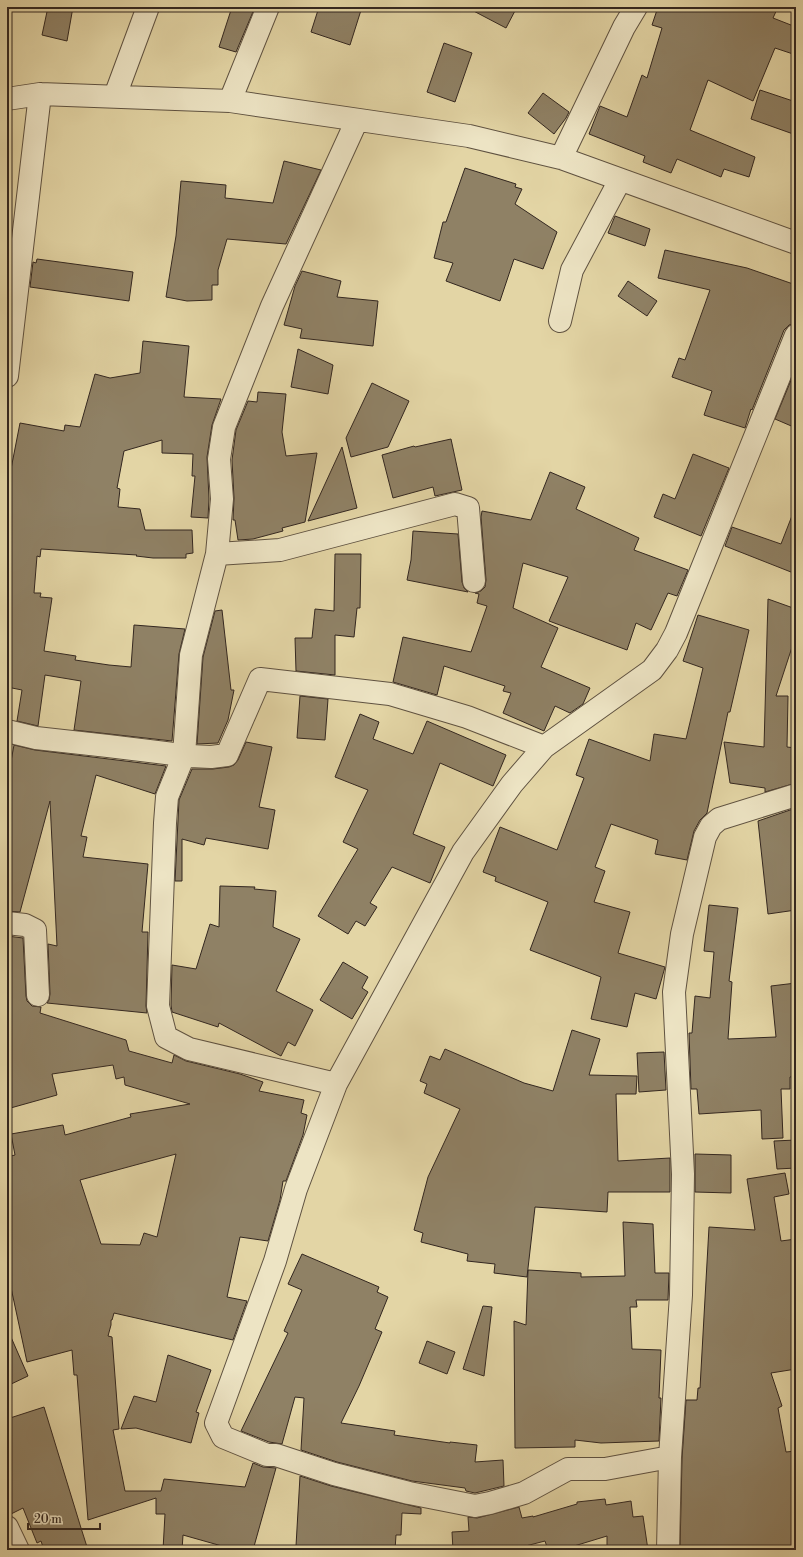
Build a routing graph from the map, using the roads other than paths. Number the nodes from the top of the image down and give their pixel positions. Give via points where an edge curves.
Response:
1 (148, 7) edge
2 (268, 7) edge
3 (636, 7) edge
4 (40, 94) junction
5 (115, 96) junction
6 (7, 99) edge
7 (230, 101) junction
8 (357, 120) junction
9 (561, 158) junction
10 (620, 180) junction
11 (796, 243) edge
12 (560, 321) dead end
13 (796, 335) edge
14 (7, 376) edge
15 (217, 554) junction
16 (474, 582) dead end
17 (7, 730) edge
18 (544, 747) junction
19 (184, 755) junction
20 (796, 795) edge
21 (7, 923) edge
22 (38, 995) dead end
23 (336, 1084) junction
24 (670, 1457) junction
25 (7, 1527) edge
26 (18, 1550) edge
27 (668, 1550) edge

1 - 5 street
2 - 7 street
3 - 9 street
4 - 5 street
4 - 6 street
4 - 14 street
5 - 7 street
7 - 8 street
8 - 9 street via 469,136
8 - 15 street via 272,306 224,427 219,459 222,499
9 - 10 street
10 - 11 street
10 - 12 street via 572,270
13 - 18 street via 667,650 652,670
15 - 16 street via 280,550 455,504 468,508
15 - 19 street via 191,655
17 - 19 street via 36,738
18 - 19 street via 467,717 390,694 260,679 227,755
18 - 23 street via 512,784 463,852
19 - 23 street via 167,797 165,822 158,1006 166,1037 189,1049
20 - 24 street via 719,819 710,826 705,837 682,934 674,992 683,1174 681,1295
21 - 22 street via 25,925 35,930
23 - 24 street via 296,1189 275,1261 217,1420 223,1437 267,1455 276,1455 334,1474 475,1506 517,1496 568,1469 606,1469
24 - 27 street
25 - 26 street

